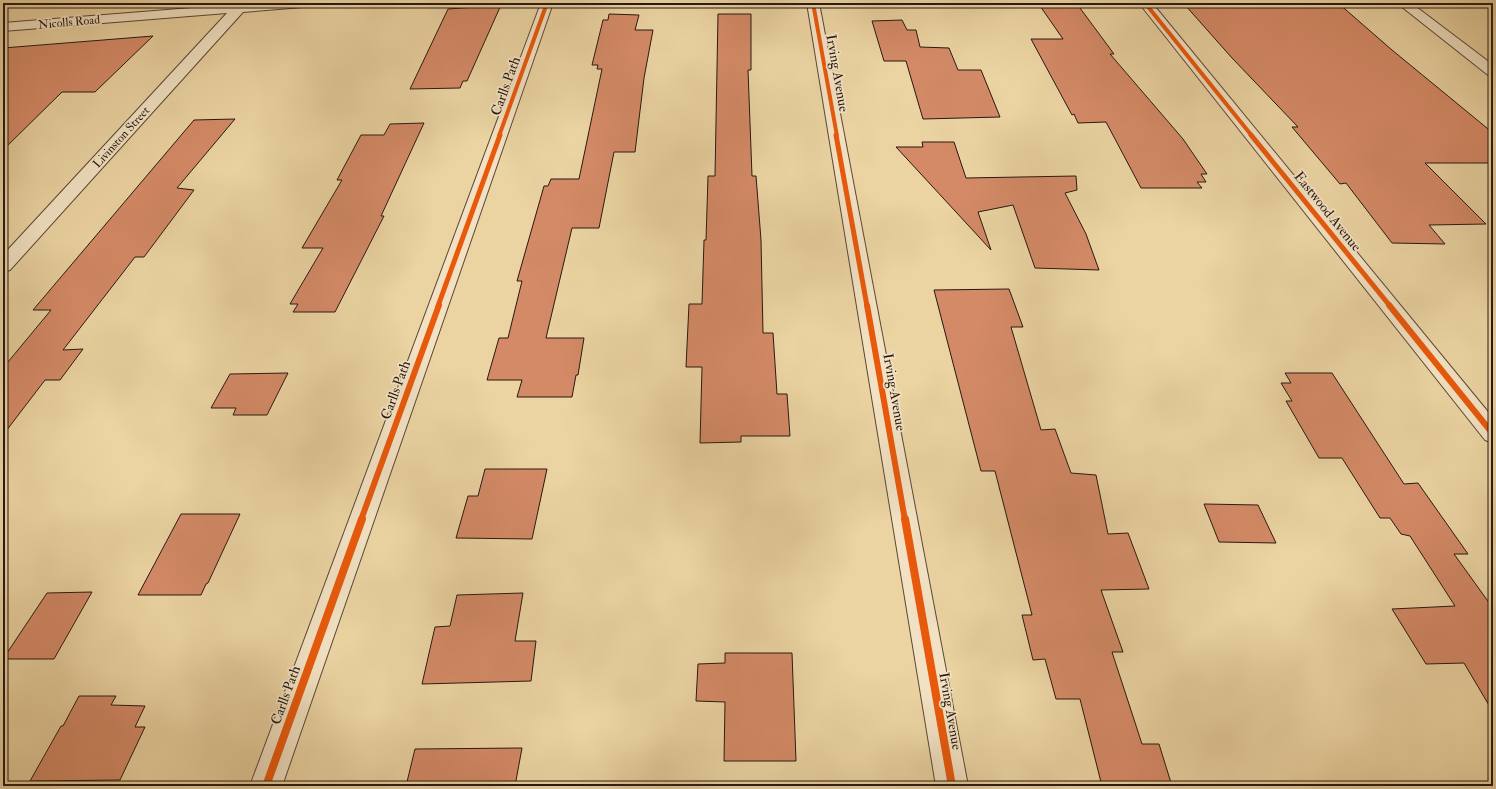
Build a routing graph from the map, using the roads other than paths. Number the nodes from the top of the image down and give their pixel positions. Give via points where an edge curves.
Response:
1 (303, 3) edge
2 (547, 3) edge
3 (813, 3) edge
4 (1145, 3) edge
5 (1403, 3) edge
6 (239, 8) junction
7 (3, 27) edge
8 (1493, 72) edge
9 (3, 266) edge
10 (1493, 434) edge
11 (266, 786) edge
12 (952, 786) edge

1 - 6 street, Nicolls Road
2 - 11 street, Carlls Path
3 - 12 street, Irving Avenue
4 - 10 street, Eastwood Avenue
5 - 8 street
6 - 7 street, Nicolls Road
6 - 9 street, Livinston Street

